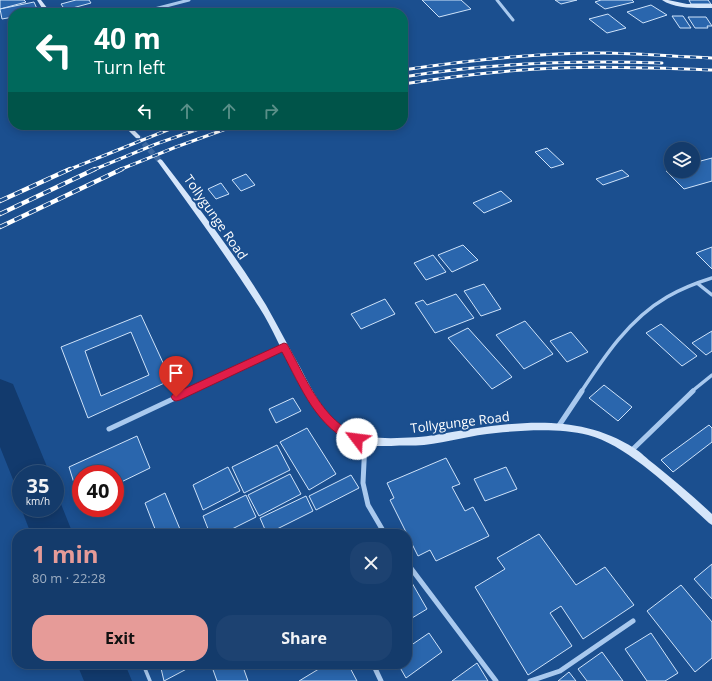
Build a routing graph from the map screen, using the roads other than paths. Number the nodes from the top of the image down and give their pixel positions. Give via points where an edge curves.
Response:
1 (189, 0) edge
2 (497, 0) edge
3 (664, 0) edge
4 (712, 6) edge
5 (158, 8) edge
6 (513, 20) dead end
7 (131, 130) edge
8 (138, 137) tunnel mouth
9 (160, 161) tunnel mouth
10 (712, 278) edge
11 (697, 283) junction
12 (712, 295) edge
13 (284, 347) junction
14 (711, 376) edge
15 (558, 428) junction
16 (109, 429) dead end
17 (365, 442) junction
18 (631, 451) junction
19 (712, 520) edge
20 (382, 529) edge
21 (412, 570) edge
22 (633, 621) dead end
23 (145, 669) edge
24 (375, 669) edge
25 (150, 681) edge
26 (381, 681) edge
27 (496, 681) edge
28 (530, 681) edge

1 - 5 street
2 - 6 street
3 - 4 street via 688,7
7 - 8 street
9 - 13 street, Tollygunge Road via 215,235 263,307
10 - 11 street
11 - 12 street
11 - 15 street via 661,301 626,332 609,352
13 - 16 street
13 - 17 street, Tollygunge Road via 314,402 328,420 349,436
14 - 18 street via 682,400
15 - 17 street, Tollygunge Road via 545,426 495,429 423,441
15 - 18 street, Tollygunge Road via 588,431
17 - 20 street via 363,483 368,505
18 - 19 street, Tollygunge Road
21 - 27 street
22 - 28 street via 560,671
23 - 25 lane
24 - 26 street

